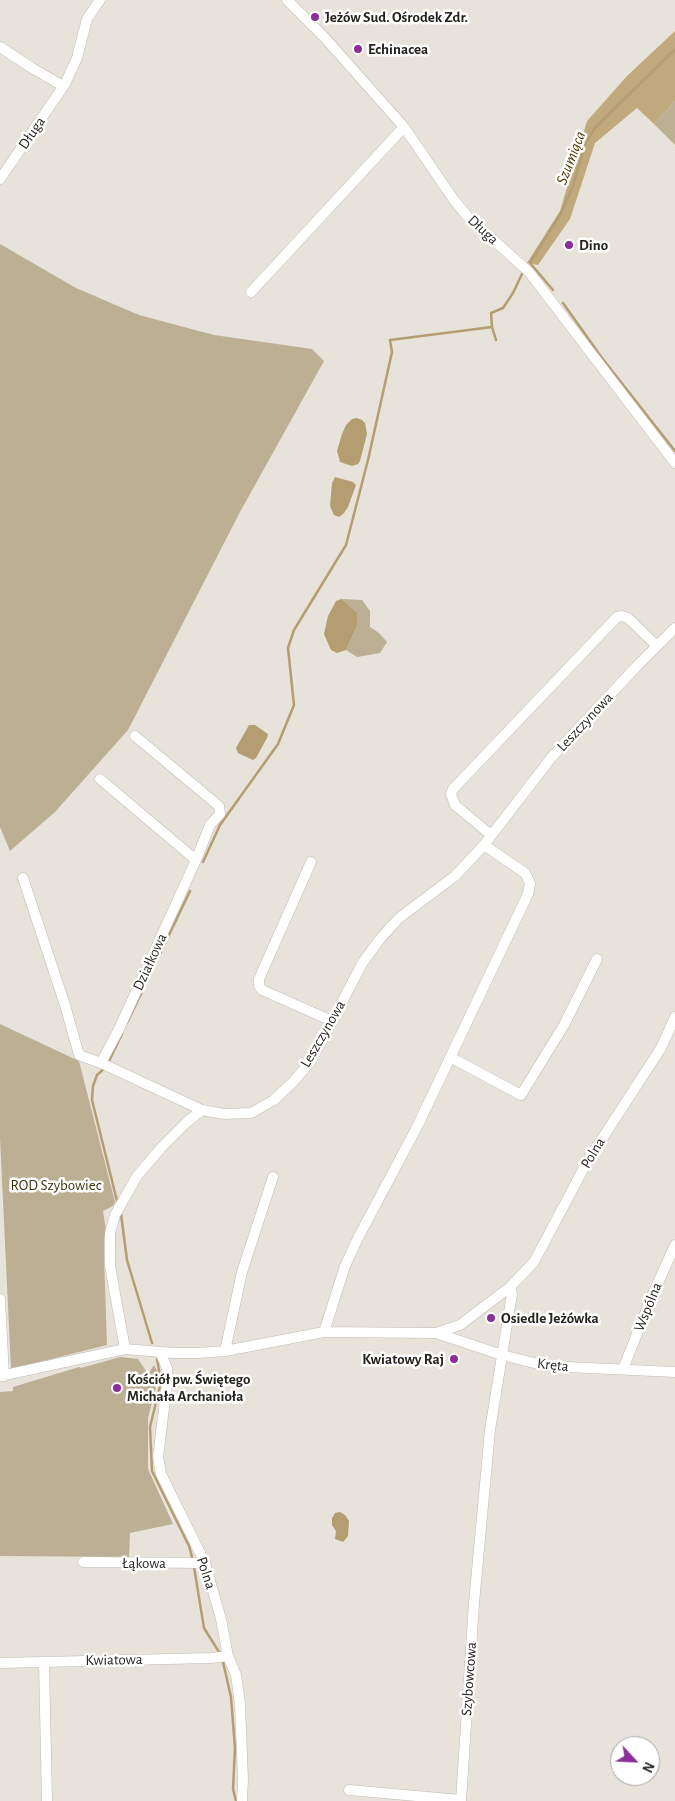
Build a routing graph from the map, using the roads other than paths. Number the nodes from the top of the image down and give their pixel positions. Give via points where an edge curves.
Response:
1 (100, 0) edge
2 (287, 0) edge
3 (299, 0) edge
4 (300, 12) junction
5 (0, 47) edge
6 (63, 86) junction
7 (404, 127) junction
8 (0, 179) edge
9 (251, 292) dead end
10 (675, 463) edge
11 (675, 628) edge
12 (657, 646) junction
13 (135, 736) dead end
14 (100, 779) dead end
15 (491, 836) junction
16 (484, 845) junction
17 (196, 860) junction
18 (311, 862) dead end
19 (23, 878) dead end
20 (597, 959) dead end
21 (675, 1017) edge
22 (332, 1020) junction
23 (450, 1057) junction
24 (106, 1066) junction
25 (202, 1110) junction
26 (273, 1176) dead end
27 (675, 1245) edge
28 (510, 1287) junction
29 (0, 1299) edge
30 (324, 1332) junction
31 (436, 1334) junction
32 (126, 1349) junction
33 (225, 1351) junction
34 (160, 1352) junction
35 (502, 1355) junction
36 (623, 1369) junction
37 (675, 1372) edge
38 (2, 1376) edge
39 (83, 1562) dead end
40 (204, 1563) junction
41 (228, 1656) junction
42 (44, 1662) junction
43 (0, 1663) edge
44 (349, 1790) dead end
45 (47, 1801) edge
46 (242, 1801) edge
47 (461, 1801) edge

1 - 6 street, Długa via 87,19 77,58
2 - 4 street, Długa
3 - 4 street
4 - 7 street, Długa
5 - 6 street
6 - 8 street, Długa
7 - 9 street
7 - 10 street, Długa via 454,200 468,217 529,272
11 - 12 street, Leszczynowa
12 - 15 street, Leszczynowa via 552,758
12 - 15 street via 628,618 617,617 453,788 451,794 455,805
13 - 17 street, Działkowa via 219,806 220,814 210,826
14 - 17 street
15 - 16 street, Leszczynowa
16 - 22 street, Leszczynowa via 455,876 400,918 380,939 363,962
16 - 23 street via 525,873 530,883 528,894
17 - 24 street, Działkowa via 118,1029
18 - 22 street via 259,979 259,986
19 - 24 street via 66,1005 79,1055
20 - 23 street via 564,1025 521,1095
21 - 28 street, Polna via 661,1048 587,1162 534,1262
22 - 25 street, Leszczynowa via 311,1061 274,1100 251,1113 224,1114
23 - 30 street via 345,1266
24 - 25 street
25 - 32 street via 161,1148 137,1176 115,1215 110,1233 110,1266
26 - 33 street via 242,1272
27 - 36 street, Wspólna
28 - 31 street, Polna via 460,1325
28 - 35 street via 512,1294
29 - 38 street, Polna
30 - 31 street, Polna
30 - 33 street, Polna
31 - 35 street, Kręta
32 - 34 street, Polna
32 - 38 street, Polna
33 - 34 street, Polna
34 - 40 street, Polna via 167,1368 159,1462 161,1474
35 - 36 street, Kręta via 546,1366
35 - 47 street, Szybowcowa via 492,1412 478,1557
36 - 37 street, Kręta
39 - 40 street, Łąkowa
40 - 41 street, Polna
41 - 42 street, Kwiatowa
41 - 46 street, Polna via 236,1675 240,1704
42 - 43 street, Kwiatowa
42 - 45 street
44 - 47 street

